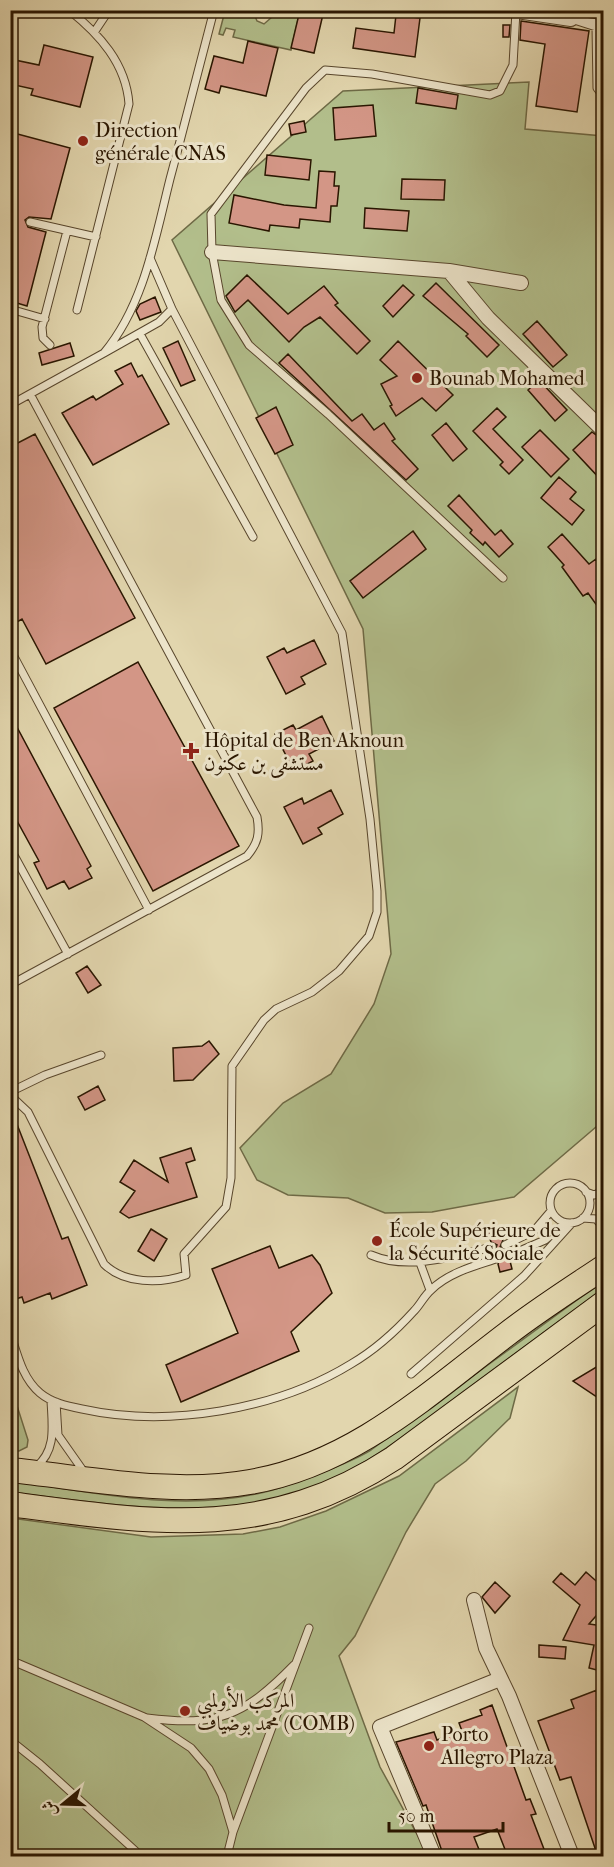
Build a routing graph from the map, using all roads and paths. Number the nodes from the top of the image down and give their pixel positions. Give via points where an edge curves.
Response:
1 (69, 10) edge
2 (109, 10) edge
3 (214, 10) edge
4 (515, 11) edge
5 (571, 19) junction
6 (603, 24) edge
7 (95, 31) junction
8 (603, 97) edge
9 (30, 222) dead end
10 (67, 231) junction
11 (96, 237) junction
12 (212, 252) junction
13 (150, 258) junction
14 (450, 271) junction
15 (521, 283) dead end
16 (10, 309) edge
17 (172, 309) junction
18 (77, 310) dead end
19 (45, 319) junction
20 (140, 334) junction
21 (51, 345) dead end
22 (104, 353) junction
23 (30, 394) junction
24 (10, 405) edge
25 (603, 431) edge
26 (253, 537) dead end
27 (503, 578) dead end
28 (10, 649) edge
29 (10, 848) edge
30 (149, 910) junction
31 (68, 954) junction
32 (10, 986) edge
33 (101, 1055) dead end
34 (10, 1093) edge
35 (603, 1191) edge
36 (586, 1192) junction
37 (551, 1211) junction
38 (584, 1218) junction
39 (568, 1223) junction
40 (603, 1228) edge
41 (505, 1245) dead end
42 (492, 1247) dead end
43 (603, 1249) edge
44 (371, 1255) dead end
45 (508, 1256) dead end
46 (496, 1259) dead end
47 (418, 1260) junction
48 (603, 1267) edge
49 (430, 1290) junction
50 (598, 1308) edge
51 (10, 1332) edge
52 (509, 1332) junction
53 (411, 1374) dead end
54 (54, 1401) junction
55 (21, 1471) edge
56 (90, 1478) junction
57 (10, 1504) edge
58 (474, 1600) dead end
59 (309, 1628) dead end
60 (10, 1660) edge
61 (296, 1663) junction
62 (500, 1679) junction
63 (144, 1717) junction
64 (10, 1740) edge
65 (232, 1832) junction
66 (141, 1857) edge
67 (227, 1857) edge
68 (434, 1857) edge
69 (572, 1857) edge

1 - 7 lane
2 - 7 lane
3 - 13 lane
4 - 5 street
4 - 12 lane via 513,65 501,91 490,95 325,70 306,88 211,214
5 - 6 lane
5 - 8 lane via 596,27 597,88
7 - 11 lane via 115,60 129,104
9 - 10 lane
10 - 11 lane
10 - 19 lane
11 - 18 lane
12 - 14 street
12 - 27 lane via 221,300 249,345
13 - 17 lane
13 - 22 lane via 131,313
14 - 15 street
14 - 25 street via 488,318
16 - 19 lane
17 - 20 lane
17 - 34 lane via 342,633 370,819 377,912 369,936 339,971 312,992 276,1009 232,1066 231,1178 226,1207 184,1254 186,1275 150,1281 114,1274 104,1264 28,1112
19 - 21 lane via 42,333
20 - 22 lane
20 - 26 lane
22 - 23 lane
23 - 24 lane
23 - 30 lane via 257,817 258,841 247,856
28 - 30 lane
29 - 31 lane
30 - 31 lane
31 - 32 lane
33 - 34 lane via 45,1075
35 - 36 lane via 594,1195
36 - 37 lane via 572,1183 559,1186 551,1197
36 - 38 lane via 590,1207
37 - 39 lane
37 - 41 lane via 534,1231
38 - 39 lane
38 - 40 lane via 596,1219
39 - 45 lane via 545,1240
39 - 53 lane via 524,1276
42 - 47 lane
43 - 52 highway
44 - 47 lane via 389,1262
46 - 49 lane via 459,1272
47 - 49 lane
48 - 52 highway
49 - 54 lane via 402,1324 369,1353 332,1375 266,1399 196,1413 148,1416 100,1413
50 - 57 highway via 386,1464 347,1485 292,1506 241,1518 179,1522
51 - 54 lane via 27,1378 39,1393
52 - 56 highway via 405,1413 348,1448 298,1469 251,1482 200,1486
54 - 55 lane via 51,1447 43,1462
54 - 56 lane via 58,1435
55 - 56 highway
58 - 62 street via 486,1648
59 - 61 lane
60 - 63 lane
61 - 63 lane via 254,1702 230,1715 177,1722
61 - 65 lane
62 - 68 street via 380,1727
62 - 69 street
63 - 65 lane via 191,1748 208,1769 222,1795
64 - 66 lane
65 - 67 lane

